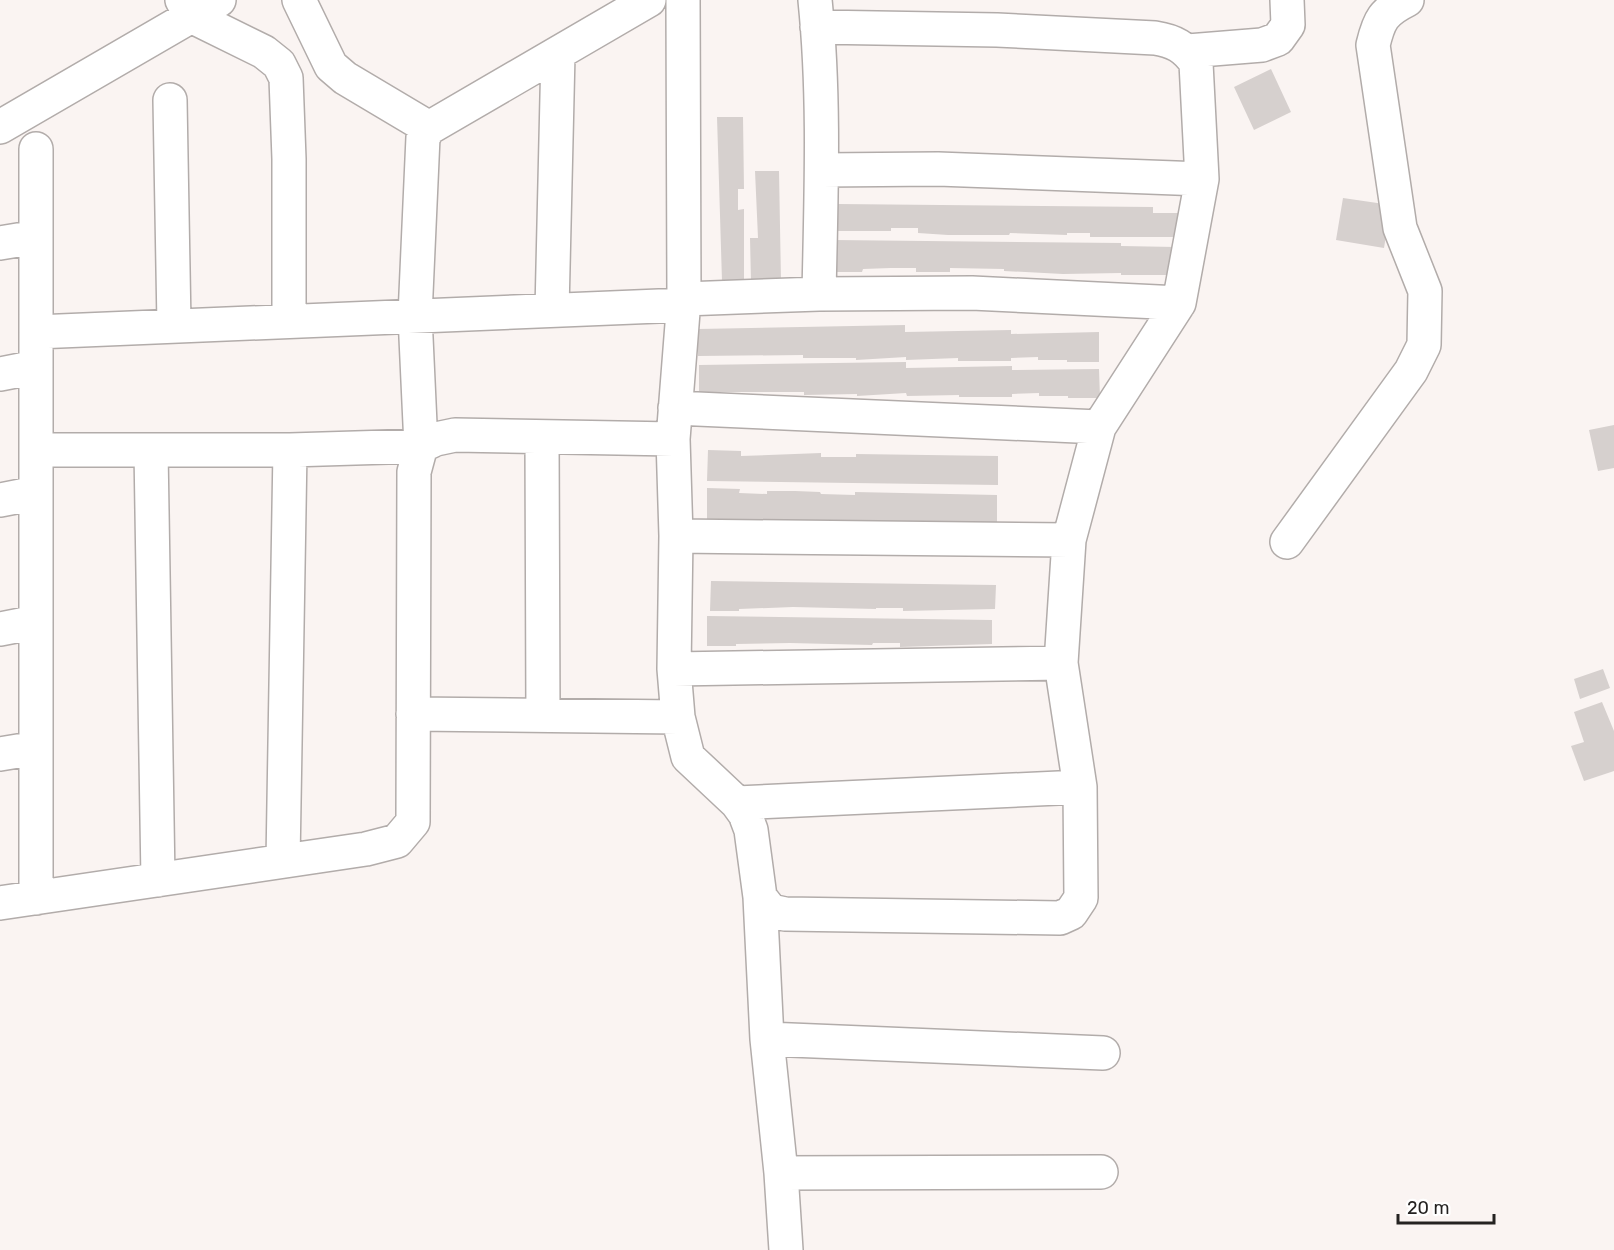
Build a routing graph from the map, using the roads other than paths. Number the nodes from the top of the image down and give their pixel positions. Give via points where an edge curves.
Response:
1 (219, 0) edge
2 (299, 0) edge
3 (649, 0) edge
4 (683, 0) edge
5 (1287, 0) edge
6 (1407, 0) edge
7 (186, 8) edge
8 (816, 13) edge
9 (1188, 51) junction
10 (558, 54) junction
11 (170, 100) dead end
12 (0, 127) edge
13 (429, 128) junction
14 (36, 148) dead end
15 (822, 170) junction
16 (1202, 179) junction
17 (36, 237) junction
18 (0, 243) edge
19 (819, 294) junction
20 (683, 302) junction
21 (1179, 303) junction
22 (552, 310) junction
23 (415, 316) junction
24 (289, 320) junction
25 (174, 325) junction
26 (36, 332) junction
27 (36, 367) junction
28 (0, 374) edge
29 (674, 423) junction
30 (1099, 427) junction
31 (542, 437) junction
32 (421, 446) junction
33 (36, 450) junction
34 (151, 450) junction
35 (290, 450) junction
36 (36, 493) junction
37 (0, 500) edge
38 (676, 536) junction
39 (1069, 540) junction
40 (1287, 542) dead end
41 (36, 622) junction
42 (0, 629) edge
43 (1061, 663) junction
44 (674, 669) junction
45 (413, 714) junction
46 (543, 715) junction
47 (678, 717) junction
48 (36, 748) junction
49 (0, 754) edge
50 (1080, 788) junction
51 (737, 803) junction
52 (283, 861) junction
53 (158, 879) junction
54 (760, 897) junction
55 (36, 898) junction
56 (0, 903) edge
57 (767, 1039) junction
58 (1103, 1053) dead end
59 (1101, 1172) dead end
60 (781, 1173) junction
61 (786, 1250) edge

1 - 7 street
2 - 13 street via 331,66
3 - 10 street
4 - 20 street
5 - 9 street via 1288,26 1278,39 1262,45
6 - 40 street via 1388,11 1378,23 1373,45 1400,228 1425,291 1424,345 1411,371
7 - 12 street
7 - 24 street via 264,52 279,63 286,78
8 - 9 street via 996,30 1155,38 1172,41
8 - 15 street
9 - 16 street via 1196,63
10 - 13 street
10 - 22 street
11 - 25 street
13 - 23 street via 423,137
14 - 17 street
15 - 16 street via 938,169
15 - 19 street
16 - 21 street
17 - 18 street
17 - 26 street
19 - 20 street
19 - 21 street via 972,293
20 - 22 street
20 - 29 street
21 - 30 street
22 - 23 street
23 - 24 street
23 - 32 street
24 - 25 street
25 - 26 street
26 - 27 street
27 - 28 street
27 - 33 street
29 - 30 street
29 - 31 street
29 - 38 street
30 - 39 street
31 - 32 street via 455,435
31 - 46 street
32 - 35 street
32 - 45 street via 414,472
33 - 34 street
33 - 36 street
34 - 35 street
34 - 53 street
35 - 52 street
36 - 37 street
36 - 41 street
38 - 39 street
38 - 44 street
39 - 43 street
41 - 42 street
41 - 48 street
43 - 44 street
43 - 50 street
44 - 47 street
45 - 46 street
45 - 52 street via 413,822 397,841
46 - 47 street
47 - 51 street via 688,757
48 - 49 street
48 - 55 street
50 - 51 street
50 - 54 street via 1081,898 1071,914 1060,918 785,914 771,911
51 - 54 street via 751,830
52 - 53 street
53 - 55 street
54 - 57 street
55 - 56 street
57 - 58 street
57 - 60 street
59 - 60 street
60 - 61 street

